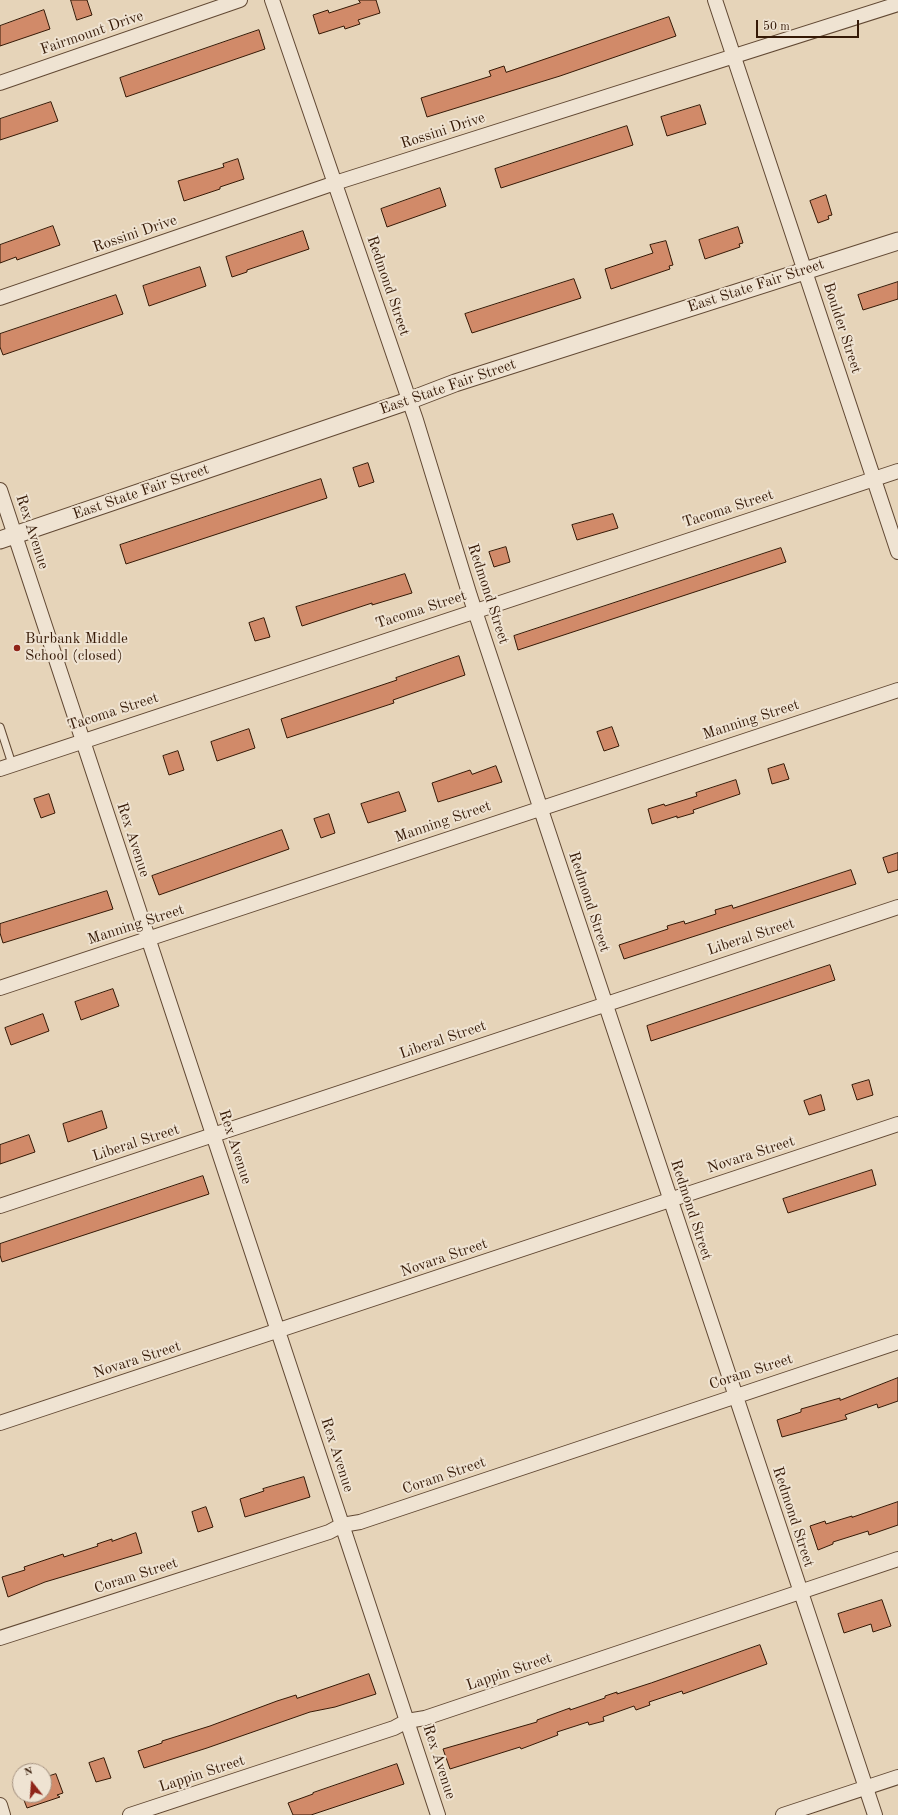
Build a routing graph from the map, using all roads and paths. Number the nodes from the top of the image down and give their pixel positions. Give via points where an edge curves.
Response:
1 (240, 0) edge
2 (272, 0) edge
3 (715, 0) edge
4 (898, 4) edge
5 (734, 56) junction
6 (0, 83) edge
7 (335, 183) junction
8 (898, 241) edge
9 (805, 270) junction
10 (0, 298) edge
11 (408, 401) junction
12 (898, 471) edge
13 (874, 480) junction
14 (0, 490) edge
15 (8, 538) edge
16 (898, 552) edge
17 (475, 610) junction
18 (898, 690) edge
19 (0, 727) edge
20 (82, 740) junction
21 (6, 767) edge
22 (540, 807) junction
23 (898, 907) edge
24 (148, 939) junction
25 (0, 988) edge
26 (605, 1004) junction
27 (898, 1124) edge
28 (213, 1135) junction
29 (670, 1200) junction
30 (0, 1206) edge
31 (277, 1330) junction
32 (898, 1342) edge
33 (735, 1396) junction
34 (0, 1423) edge
35 (342, 1525) junction
36 (898, 1559) edge
37 (800, 1592) junction
38 (0, 1638) edge
39 (407, 1721) junction
40 (898, 1777) edge
41 (865, 1788) junction
42 (0, 1805) edge
43 (3, 1815) edge
44 (130, 1815) edge
45 (438, 1815) edge
46 (783, 1815) edge
47 (875, 1815) edge

1 - 6 street, Fairmount Drive
2 - 7 street, Redmond Street
3 - 5 street, Boulder Street
4 - 5 street, Rossini Drive
5 - 7 street, Rossini Drive
5 - 9 street, Boulder Street
7 - 10 street, Rossini Drive
7 - 11 street, Redmond Street
8 - 9 street, East State Fair Street
9 - 11 street, East State Fair Street via 456,383
9 - 13 street, Boulder Street
11 - 15 street, East State Fair Street
11 - 17 street, Redmond Street
12 - 13 street, Tacoma Street
13 - 16 street, Boulder Street
13 - 17 street, Tacoma Street
14 - 15 street, Rex Avenue
15 - 20 street, Rex Avenue
17 - 20 street, Tacoma Street
17 - 22 street, Redmond Street
18 - 22 street, Manning Street
19 - 21 lane
20 - 21 street, Tacoma Street
20 - 24 street, Rex Avenue
22 - 24 street, Manning Street
22 - 26 street, Redmond Street
23 - 26 street, Liberal Street
24 - 25 street, Manning Street
24 - 28 street, Rex Avenue
26 - 28 street, Liberal Street
26 - 29 street, Redmond Street
27 - 29 street, Novara Street
28 - 30 street, Liberal Street
28 - 31 street, Rex Avenue
29 - 31 street, Novara Street
29 - 33 street, Redmond Street
31 - 34 street, Novara Street
31 - 35 street, Rex Avenue
32 - 33 street, Coram Street
33 - 35 street, Coram Street via 360,1522
33 - 37 street, Redmond Street
35 - 38 street, Coram Street via 322,1534
35 - 39 street, Rex Avenue
36 - 37 street, Lappin Street
37 - 39 street, Lappin Street via 425,1718
37 - 41 street, Redmond Street
39 - 44 street, Lappin Street via 394,1728
39 - 45 street, Rex Avenue
40 - 41 street
41 - 46 street
41 - 47 street, Redmond Street
42 - 43 street

